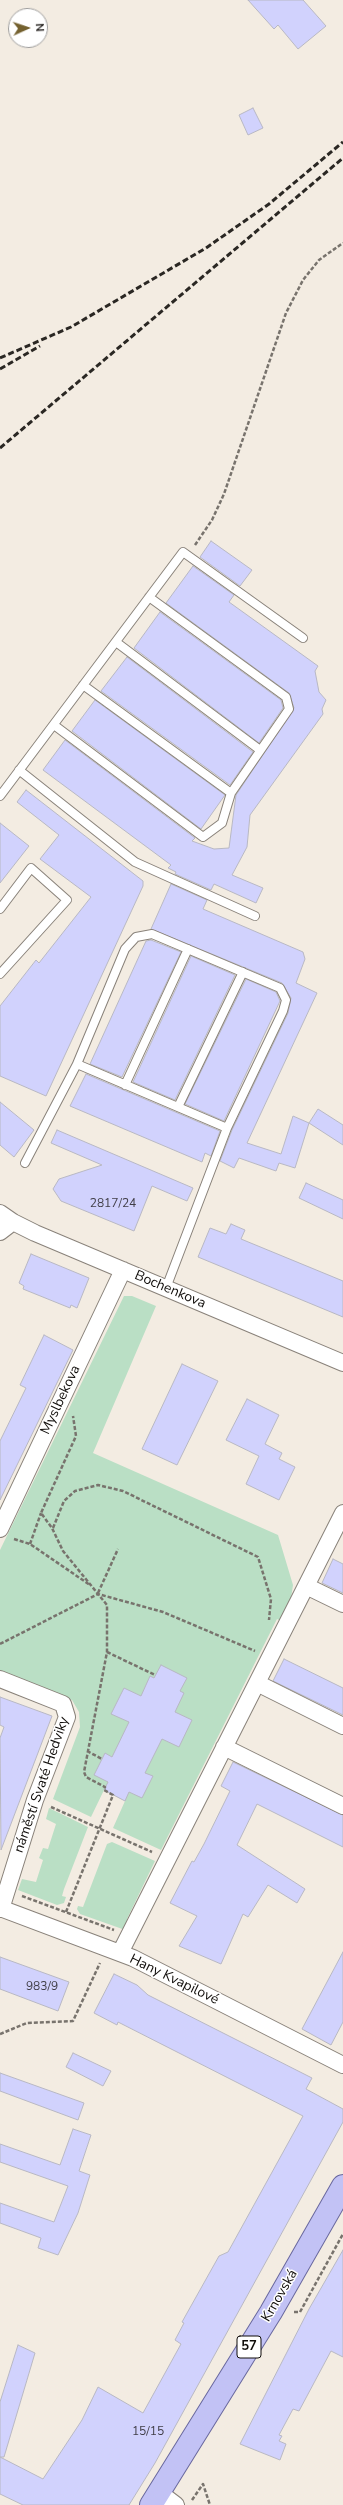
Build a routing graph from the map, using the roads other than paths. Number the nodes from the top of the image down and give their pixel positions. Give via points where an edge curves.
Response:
1 (149, 597) junction
2 (303, 638) dead end
3 (116, 642) junction
4 (83, 685) junction
5 (54, 725) junction
6 (260, 750) junction
7 (19, 770) junction
8 (231, 792) junction
9 (0, 796) edge
10 (0, 909) edge
11 (255, 916) dead end
12 (188, 949) junction
13 (243, 972) junction
14 (0, 974) edge
15 (77, 1064) junction
16 (125, 1084) junction
17 (178, 1107) junction
18 (227, 1128) junction
19 (25, 1163) dead end
20 (4, 1222) edge
21 (123, 1270) junction
22 (166, 1288) junction
23 (343, 1363) edge
24 (343, 1513) edge
25 (0, 1529) edge
26 (306, 1586) junction
27 (343, 1604) edge
28 (0, 1680) edge
29 (257, 1683) junction
30 (343, 1726) edge
31 (224, 1747) junction
32 (343, 1806) edge
33 (0, 1909) edge
34 (113, 1951) junction
35 (343, 2065) edge
36 (343, 2186) edge
37 (162, 2501) edge

1 - 2 lane via 183,552
1 - 3 lane
1 - 6 lane via 286,697 289,709
3 - 4 lane
3 - 6 lane
4 - 5 lane
4 - 8 lane
5 - 7 lane
5 - 8 lane via 203,837 222,823
6 - 8 lane
7 - 9 lane
7 - 11 lane via 136,862
10 - 14 lane via 31,868 67,900
12 - 13 lane
12 - 15 lane via 152,934 136,937 125,949
12 - 16 lane
13 - 17 lane
13 - 18 lane via 280,988 286,1000
15 - 16 lane
15 - 19 lane
16 - 17 lane
17 - 18 lane
18 - 22 lane
20 - 21 street, Bochenkova
21 - 22 street, Bochenkova
21 - 25 street, Myslbekova
22 - 23 street, Bochenkova
24 - 26 street
26 - 27 street
26 - 29 street
28 - 33 street, náměstí Svaté Hedviky via 63,1704 67,1717 35,1800
29 - 30 street
29 - 31 street
31 - 32 street
31 - 34 street via 130,1936
33 - 34 street, Hany Kvapilové
34 - 35 street, Hany Kvapilové
36 - 37 main road, Krnovská / 57

